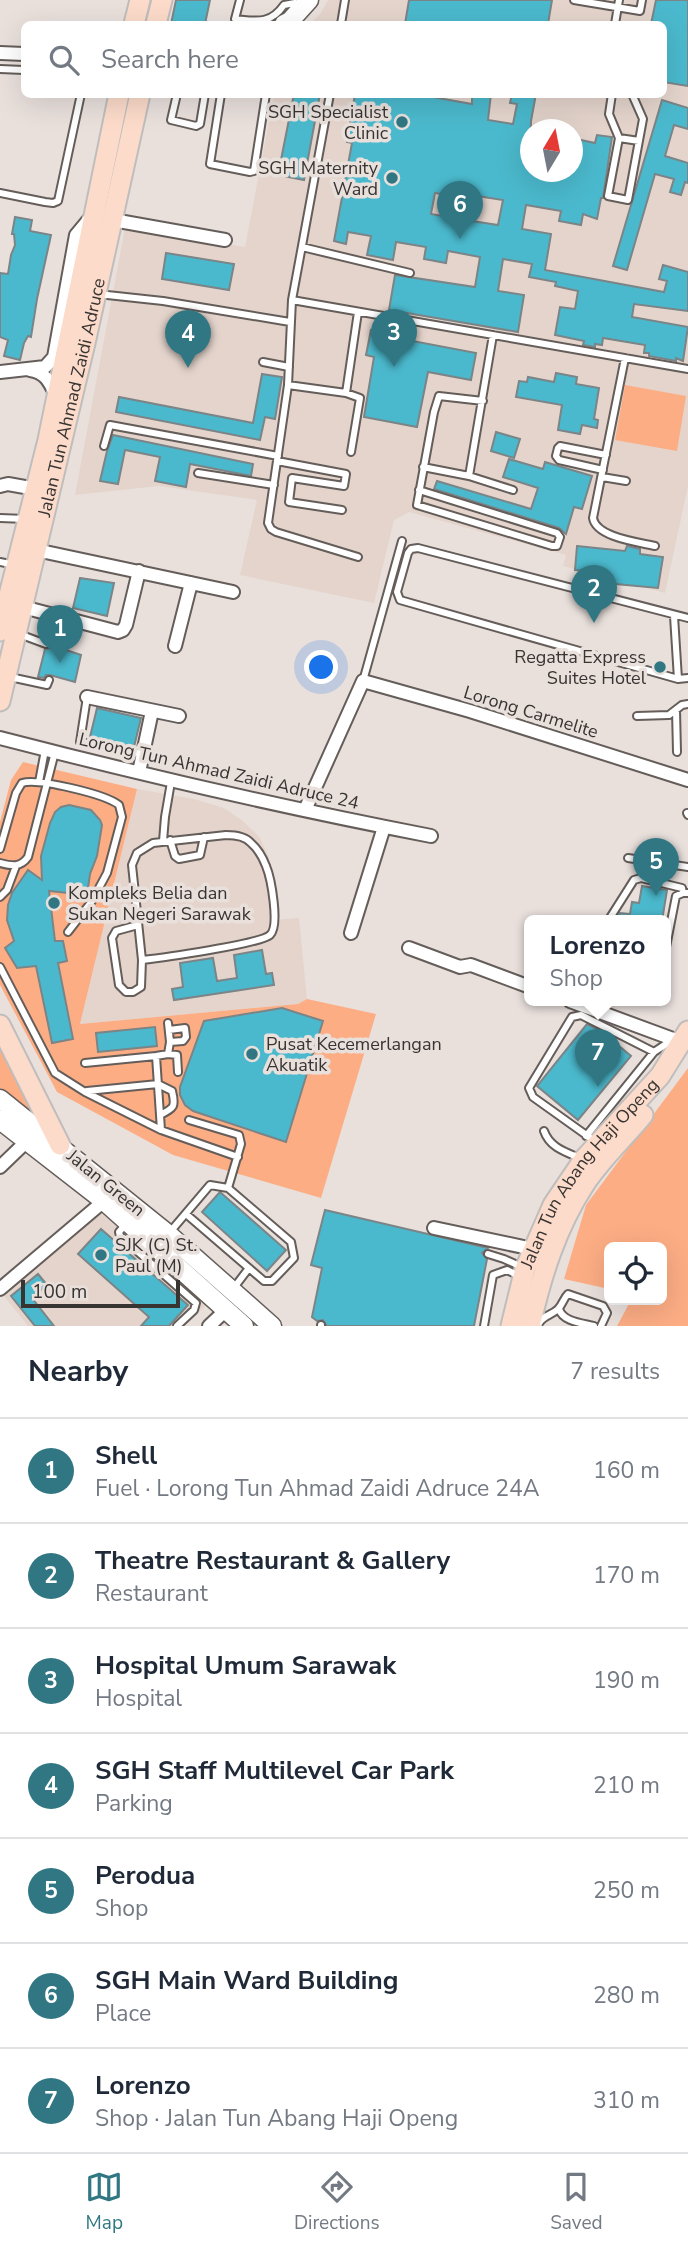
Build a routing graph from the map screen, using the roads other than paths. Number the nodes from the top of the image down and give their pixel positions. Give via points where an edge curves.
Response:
1 (141, 0) edge
2 (240, 0) edge
3 (345, 0) edge
4 (574, 0) edge
5 (642, 0) edge
6 (300, 3) edge
7 (618, 4) edge
8 (135, 21) edge
9 (141, 21) edge
10 (234, 21) edge
11 (265, 21) edge
12 (287, 21) edge
13 (342, 21) edge
14 (0, 53) edge
15 (21, 54) edge
16 (0, 69) edge
17 (21, 70) edge
18 (80, 98) edge
19 (119, 98) edge
20 (176, 98) edge
21 (204, 98) edge
22 (220, 98) edge
23 (265, 98) edge
24 (329, 98) edge
25 (611, 98) edge
26 (634, 98) edge
27 (141, 99) edge
28 (619, 138) junction
29 (639, 141) junction
30 (0, 193) edge
31 (104, 217) junction
32 (225, 240) dead end
33 (302, 247) junction
34 (410, 273) dead end
35 (96, 294) junction
36 (292, 300) junction
37 (358, 312) junction
38 (290, 322) junction
39 (493, 335) junction
40 (54, 357) junction
41 (625, 358) junction
42 (263, 362) dead end
43 (289, 367) junction
44 (688, 369) edge
45 (26, 370) junction
46 (0, 372) edge
47 (61, 375) junction
48 (288, 385) junction
49 (346, 393) junction
50 (57, 397) junction
51 (483, 401) junction
52 (104, 446) dead end
53 (351, 452) dead end
54 (606, 455) junction
55 (278, 459) junction
56 (423, 467) junction
57 (198, 473) dead end
58 (602, 474) junction
59 (275, 476) junction
60 (469, 476) junction
61 (292, 478) junction
62 (626, 481) dead end
63 (274, 485) junction
64 (0, 486) edge
65 (36, 489) junction
66 (419, 490) junction
67 (513, 490) dead end
68 (342, 510) dead end
69 (0, 519) edge
70 (28, 519) junction
71 (402, 541) dead end
72 (655, 546) dead end
73 (36, 550) junction
74 (358, 557) dead end
75 (8, 564) edge
76 (139, 571) junction
77 (191, 583) junction
78 (233, 592) dead end
79 (23, 607) junction
80 (674, 616) junction
81 (688, 618) edge
82 (8, 632) edge
83 (46, 644) dead end
84 (175, 646) dead end
85 (6, 677) junction
86 (688, 678) edge
87 (678, 679) junction
88 (49, 680) dead end
89 (363, 681) junction
90 (87, 697) joint
91 (0, 701) edge
92 (688, 704) edge
93 (676, 710) junction
94 (152, 711) junction
95 (179, 716) dead end
96 (638, 716) dead end
97 (0, 738) edge
98 (80, 742) junction
99 (50, 751) junction
100 (677, 752) dead end
101 (143, 754) junction
102 (77, 757) junction
103 (139, 772) junction
104 (688, 780) edge
105 (39, 782) junction
106 (171, 782) junction
107 (48, 784) junction
108 (305, 810) junction
109 (384, 827) junction
110 (430, 836) dead end
111 (204, 837) junction
112 (167, 841) junction
113 (0, 849) edge
114 (628, 858) dead end
115 (0, 863) edge
116 (16, 866) junction
117 (688, 867) edge
118 (686, 893) edge
119 (0, 897) edge
120 (612, 915) edge
121 (671, 922) edge
122 (138, 925) junction
123 (68, 932) dead end
124 (351, 933) dead end
125 (409, 948) dead end
126 (142, 960) junction
127 (0, 967) edge
128 (524, 985) edge
129 (584, 1006) edge
130 (0, 1025) edge
131 (170, 1041) junction
132 (683, 1041) edge
133 (654, 1052) junction
134 (168, 1054) junction
135 (156, 1056) junction
136 (85, 1063) dead end
137 (178, 1072) dead end
138 (158, 1084) junction
139 (85, 1091) junction
140 (0, 1099) edge
141 (160, 1115) junction
142 (0, 1120) edge
143 (189, 1120) dead end
144 (161, 1130) junction
145 (544, 1131) dead end
146 (593, 1140) junction
147 (27, 1141) junction
148 (60, 1146) junction
149 (238, 1157) junction
150 (584, 1159) junction
151 (0, 1167) edge
152 (228, 1188) junction
153 (104, 1201) junction
154 (186, 1214) junction
155 (434, 1228) dead end
156 (169, 1234) junction
157 (533, 1249) junction
158 (488, 1254) dead end
159 (249, 1268) junction
160 (524, 1273) junction
161 (179, 1278) junction
162 (0, 1289) edge
163 (232, 1291) junction
164 (559, 1309) junction
165 (226, 1310) junction
166 (177, 1326) edge
167 (209, 1326) edge
168 (244, 1326) edge
169 (272, 1326) edge
170 (484, 1326) edge
171 (511, 1326) edge
172 (530, 1326) edge
173 (537, 1326) edge
174 (594, 1326) edge
175 (601, 1326) edge

1 - 8 main road
1 - 9 main road
2 - 10 lane
3 - 13 lane
4 - 7 lane
5 - 7 lane via 640,11
6 - 11 lane via 284,5
6 - 12 main road
14 - 15 street
16 - 17 lane
18 - 30 lane via 58,201
19 - 31 main road, Jalan Tun Ahmad Zaidi Adruce
20 - 21 lane via 171,120 196,126
22 - 23 lane via 210,164 252,172
24 - 33 lane
25 - 28 lane via 609,114
26 - 29 lane via 643,119
27 - 31 main road, Jalan Tun Ahmad Zaidi Adruce
28 - 29 lane
28 - 29 lane via 608,196 628,200
31 - 32 street
31 - 35 main road, Jalan Tun Ahmad Zaidi Adruce
31 - 40 street via 76,235
31 - 47 main road, Jalan Tun Ahmad Zaidi Adruce
33 - 34 lane
33 - 36 lane
35 - 38 lane
35 - 73 main road, Jalan Tun Ahmad Zaidi Adruce
36 - 37 lane
36 - 38 lane
37 - 39 lane
37 - 49 lane
38 - 43 lane
39 - 41 lane
39 - 51 lane
40 - 45 street via 45,367
40 - 47 street
41 - 44 lane
41 - 54 lane
42 - 43 lane
43 - 48 lane
45 - 46 street
45 - 50 street via 45,376
47 - 50 main road, Jalan Tun Ahmad Zaidi Adruce
48 - 49 lane
48 - 55 lane
49 - 53 lane via 360,402
50 - 65 main road, Jalan Tun Ahmad Zaidi Adruce
51 - 56 lane via 439,396
51 - 60 lane
52 - 55 lane via 110,425
54 - 58 lane
54 - 58 lane via 560,446 557,450 559,460
55 - 59 lane
55 - 61 lane via 346,474 344,485
56 - 60 lane
56 - 66 lane
57 - 63 lane
58 - 62 lane
58 - 72 lane via 594,525 600,532
59 - 61 lane
59 - 63 lane
60 - 67 lane
61 - 68 lane via 289,502
63 - 74 lane via 271,529
64 - 65 street
65 - 70 main road, Jalan Tun Ahmad Zaidi Adruce
66 - 66 lane via 419,506 557,546 557,533
69 - 70 lane
70 - 75 main road, Jalan Tun Ahmad Zaidi Adruce
71 - 89 lane
73 - 76 street
73 - 79 main road, Jalan Tun Ahmad Zaidi Adruce
75 - 82 main road, Jalan Tun Ahmad Zaidi Adruce
76 - 77 street
76 - 79 street via 129,617 118,632
77 - 78 street
77 - 84 street
79 - 82 main road, Jalan Tun Ahmad Zaidi Adruce
80 - 81 lane
80 - 87 lane
80 - 87 lane via 418,548 408,553 397,592 400,600
82 - 83 lane
82 - 85 main road, Jalan Tun Ahmad Zaidi Adruce
85 - 88 lane via 47,685
85 - 91 main road, Jalan Tun Ahmad Zaidi Adruce
86 - 87 lane
89 - 104 street, Lorong Carmelite
89 - 108 street
90 - 94 street
90 - 98 lane
92 - 93 lane
93 - 96 lane via 669,715
93 - 100 lane
94 - 95 street
94 - 101 street
97 - 99 street, Lorong Tun Ahmad Zaidi Adruce 24
98 - 101 lane
98 - 102 lane
99 - 102 street, Lorong Tun Ahmad Zaidi Adruce 24
99 - 105 lane
99 - 107 lane
101 - 103 street
102 - 103 street, Lorong Tun Ahmad Zaidi Adruce 24
103 - 106 street, Lorong Tun Ahmad Zaidi Adruce 24
105 - 107 lane
105 - 113 lane via 29,781 18,788
106 - 108 street, Lorong Tun Ahmad Zaidi Adruce 24
106 - 112 lane via 165,817
107 - 116 lane via 30,851
107 - 123 lane via 105,797 122,811 101,886
108 - 109 street, Lorong Tun Ahmad Zaidi Adruce 24
109 - 110 street, Lorong Tun Ahmad Zaidi Adruce 24
109 - 124 street
111 - 112 lane
111 - 112 lane via 200,855 179,859
111 - 126 lane via 245,838 263,858 269,874 274,930 265,938
112 - 122 lane via 141,849 133,860
114 - 117 lane
115 - 116 lane
116 - 119 lane
118 - 120 lane via 682,888 634,880
118 - 121 lane via 676,896
122 - 126 lane
122 - 126 lane via 116,931 113,938 119,985 126,992 141,988
125 - 128 street
127 - 139 lane via 55,1073
129 - 132 street
130 - 148 main road
131 - 131 lane via 183,1041 185,1028 169,1026
131 - 134 lane
132 - 133 lane
132 - 146 main road, Jalan Tun Abang Haji Openg via 660,1076
132 - 172 main road, Jalan Tun Abang Haji Openg via 670,1082 585,1183 568,1211 540,1282
133 - 146 lane
133 - 146 lane via 581,1015 572,1017 529,1088 533,1097
134 - 135 lane
134 - 137 lane via 177,1055
135 - 136 lane
135 - 138 lane
138 - 139 lane
138 - 141 lane
138 - 141 lane via 172,1091 174,1105
139 - 144 lane
140 - 148 main road, Jalan Green
141 - 144 lane
142 - 147 main road, Jalan Green
143 - 149 lane via 239,1135
144 - 149 lane
145 - 150 lane via 547,1141 559,1150
146 - 150 main road, Jalan Tun Abang Haji Openg
147 - 151 street
147 - 153 main road, Jalan Green
148 - 156 main road, Jalan Green
149 - 152 lane
150 - 157 main road, Jalan Tun Abang Haji Openg via 553,1205
152 - 154 lane via 210,1185
152 - 159 lane via 294,1249 293,1258 272,1280 264,1282
153 - 161 main road, Jalan Green
153 - 162 street
154 - 156 lane
154 - 159 lane
155 - 157 street
156 - 163 main road, Jalan Green
157 - 160 main road, Jalan Tun Abang Haji Openg
158 - 160 lane
159 - 163 lane
160 - 170 lane via 508,1270 492,1275
160 - 171 main road, Jalan Tun Abang Haji Openg
161 - 165 main road, Jalan Green
161 - 166 lane via 197,1306
163 - 169 main road, Jalan Green
164 - 173 lane
164 - 174 lane via 567,1319
164 - 175 lane via 568,1294 593,1302 606,1309
165 - 167 street
165 - 168 main road, Jalan Green

